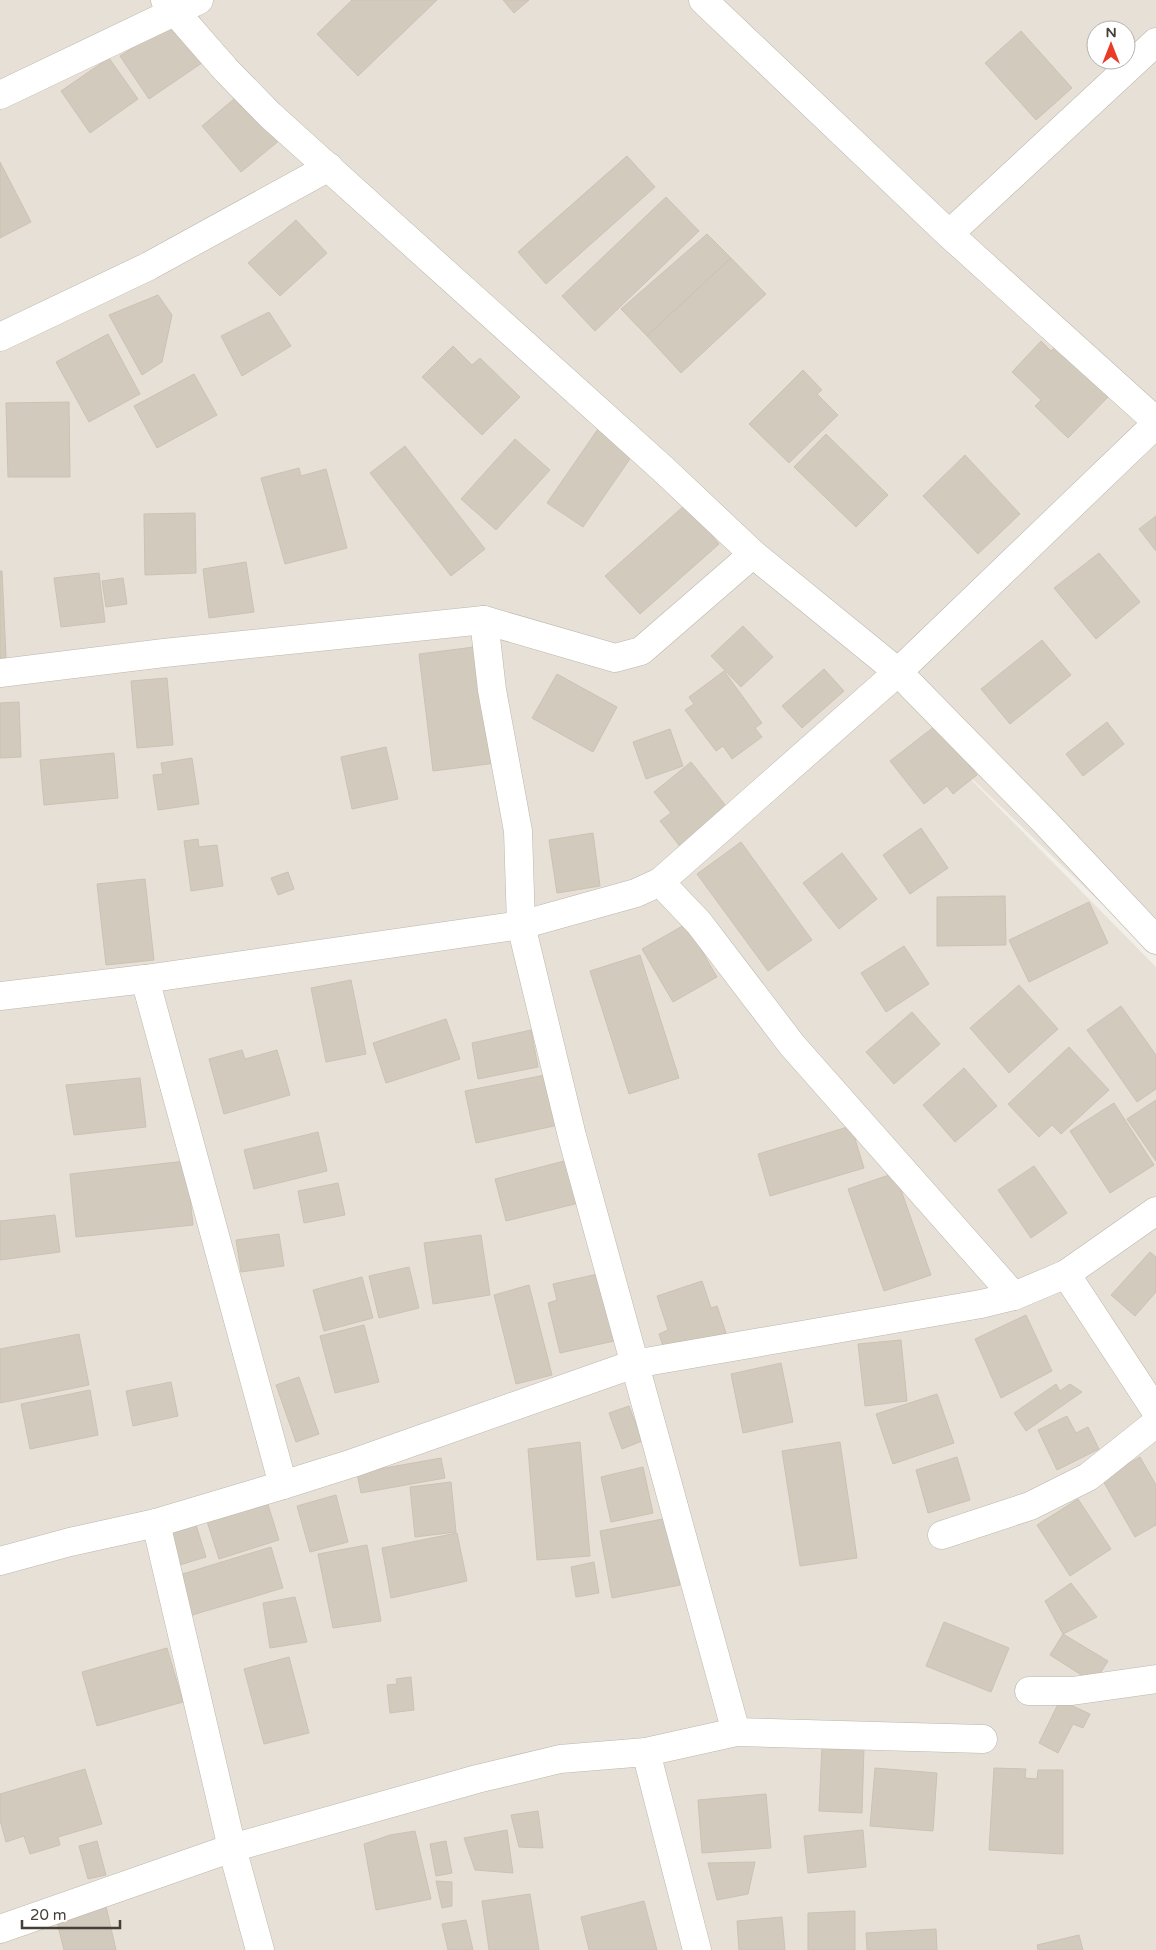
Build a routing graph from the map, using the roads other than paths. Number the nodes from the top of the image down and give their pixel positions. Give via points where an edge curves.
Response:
1 (199, 0) edge
2 (703, 0) edge
3 (170, 6) edge
4 (1156, 42) edge
5 (0, 95) edge
6 (329, 167) junction
7 (949, 234) junction
8 (0, 337) edge
9 (1156, 423) edge
10 (753, 554) junction
11 (484, 620) junction
12 (898, 672) junction
13 (0, 673) edge
14 (660, 882) junction
15 (520, 925) junction
16 (1156, 940) edge
17 (145, 979) junction
18 (0, 996) edge
19 (1156, 1211) edge
20 (1066, 1274) junction
21 (1014, 1296) junction
22 (634, 1364) junction
23 (1156, 1411) edge
24 (1156, 1423) edge
25 (283, 1485) junction
26 (156, 1523) junction
27 (942, 1534) dead end
28 (0, 1561) edge
29 (1156, 1679) edge
30 (1029, 1691) dead end
31 (736, 1732) junction
32 (982, 1739) dead end
33 (646, 1752) junction
34 (232, 1848) junction
35 (0, 1929) edge
36 (260, 1950) edge
37 (696, 1950) edge

1 - 3 street
2 - 7 street
3 - 5 street
3 - 6 street via 270,115
4 - 7 street
6 - 8 street via 149,266
6 - 10 street via 656,462
7 - 9 street
9 - 12 street
10 - 11 street via 641,651 615,658
10 - 12 street
11 - 13 street
11 - 15 street via 492,690 518,831
12 - 14 street
12 - 16 street
14 - 15 street via 636,894
14 - 21 street via 699,923 792,1045
15 - 17 street
15 - 22 street via 572,1136
17 - 18 street
17 - 25 street
19 - 20 street
20 - 21 street
20 - 23 street
21 - 22 street
22 - 25 street
22 - 31 street
24 - 27 street via 1080,1481 1030,1506
25 - 26 street
26 - 28 street
26 - 34 street
29 - 30 street via 1072,1691
31 - 32 street
31 - 33 street
33 - 34 street via 560,1759
33 - 37 street
34 - 35 street
34 - 36 street

